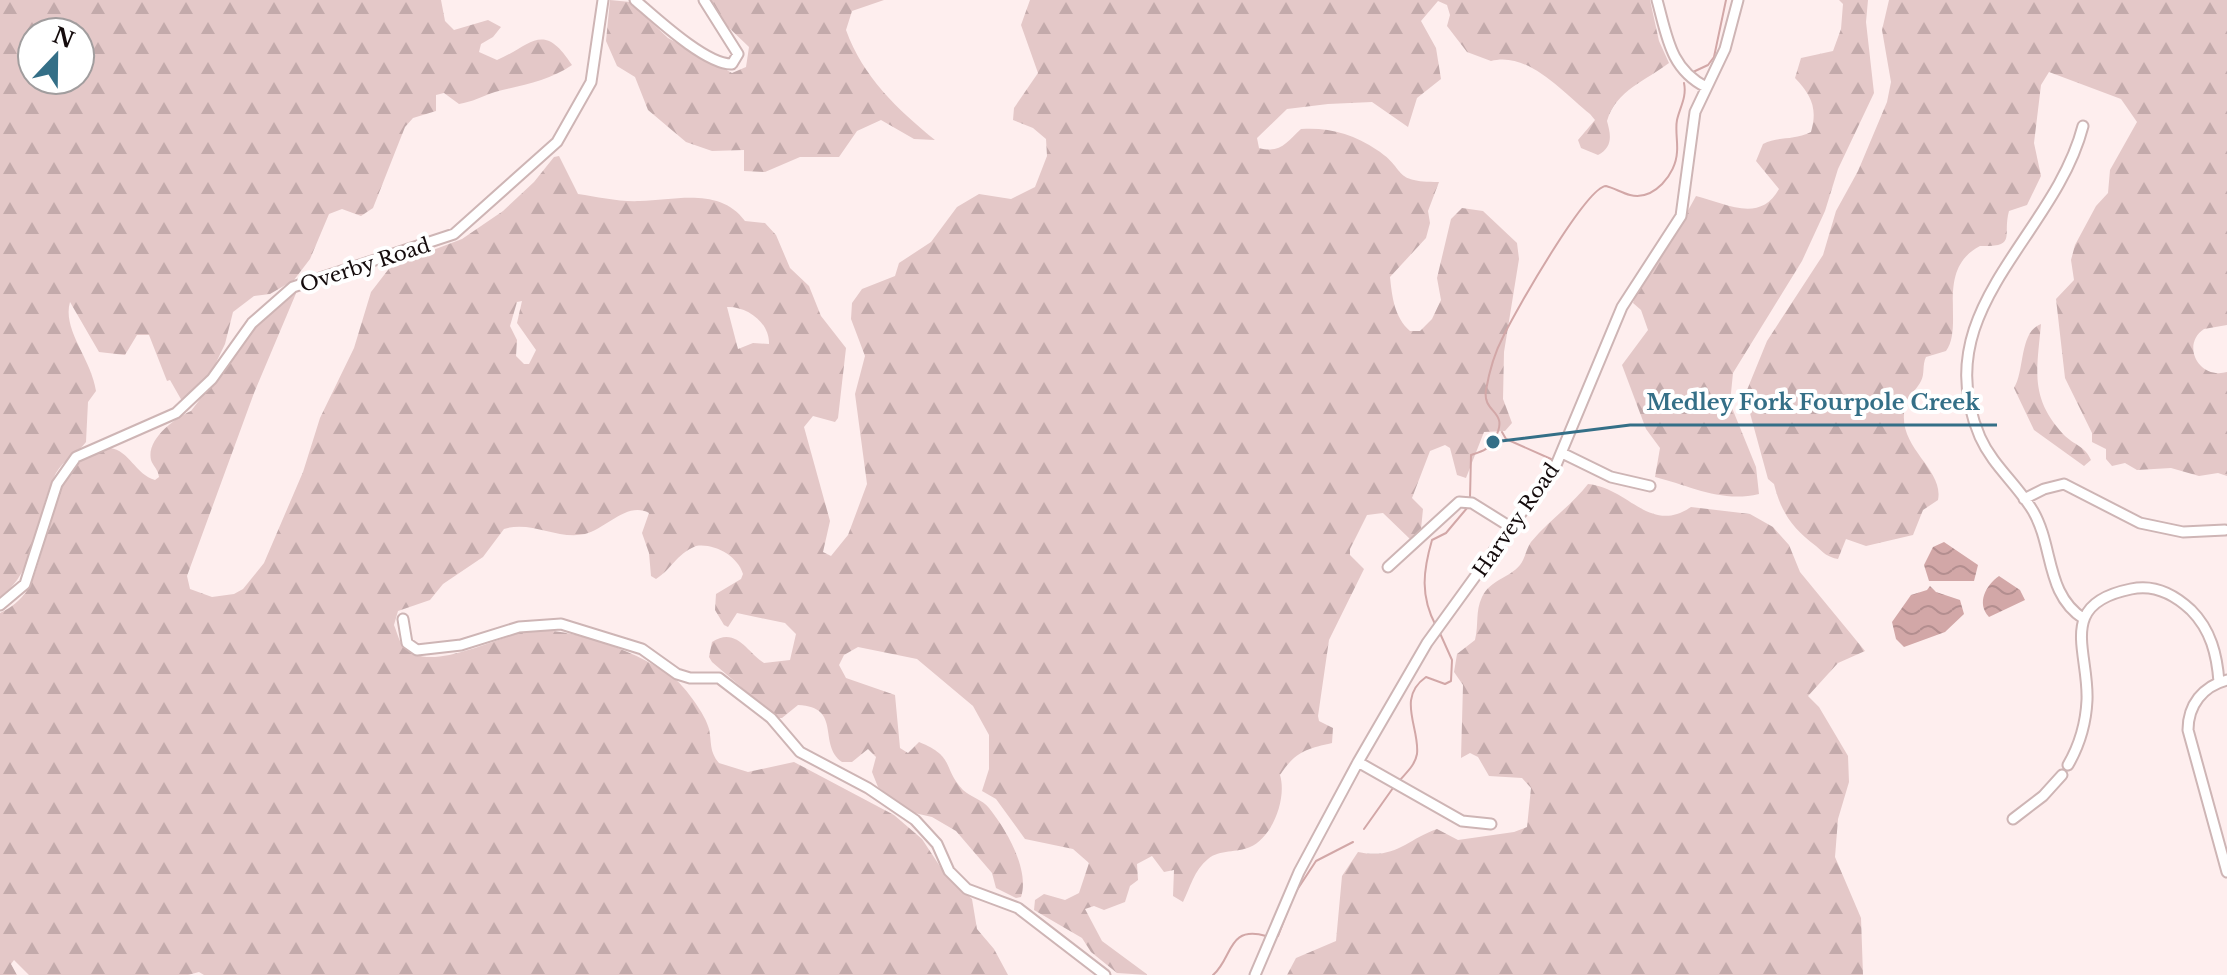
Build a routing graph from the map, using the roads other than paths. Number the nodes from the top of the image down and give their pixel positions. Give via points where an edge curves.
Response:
1 (603, 0) edge
2 (635, 0) edge
3 (704, 0) edge
4 (1657, 0) edge
5 (1738, 0) edge
6 (1706, 87) junction
7 (2083, 126) dead end
8 (1562, 453) junction
9 (1650, 486) dead end
10 (2024, 499) junction
11 (1512, 528) junction
12 (2225, 530) dead end
13 (1388, 567) dead end
14 (0, 605) edge
15 (403, 619) dead end
16 (2084, 619) junction
17 (2223, 681) edge
18 (1358, 762) junction
19 (2068, 765) dead end
20 (2062, 775) dead end
21 (2013, 819) dead end
22 (1491, 824) dead end
23 (2227, 872) edge
24 (1105, 975) edge
25 (1255, 975) edge

1 - 14 street, Overby Road via 599,50 587,90 557,142 454,234 293,287 252,323 212,379 176,413 76,457 57,484 25,584
2 - 3 street via 702,52 732,64 738,54
4 - 6 street via 1677,63
5 - 6 street, Harvey Road via 1725,49
6 - 8 street, Harvey Road via 1692,123 1681,216 1622,307
7 - 10 street via 2053,198 1988,291 1969,343 1967,389 1975,421 1998,469
8 - 9 street via 1611,477
8 - 11 street, Harvey Road
10 - 12 street via 2064,484 2140,523 2183,532
10 - 16 street via 2038,522 2061,597
11 - 13 street via 1468,502 1454,506
11 - 18 street, Harvey Road via 1438,627
15 - 24 street via 407,643 417,650 461,645 519,627 561,624 642,649 677,674 719,678 771,718 800,752 915,820 967,889 1018,908
16 - 17 street via 2098,602 2125,590 2148,588 2169,594 2193,612 2209,634
16 - 19 street via 2079,648 2086,709
17 - 23 street via 2195,702 2188,730
18 - 22 street via 1462,821
18 - 25 street, Harvey Road via 1299,872
20 - 21 street

